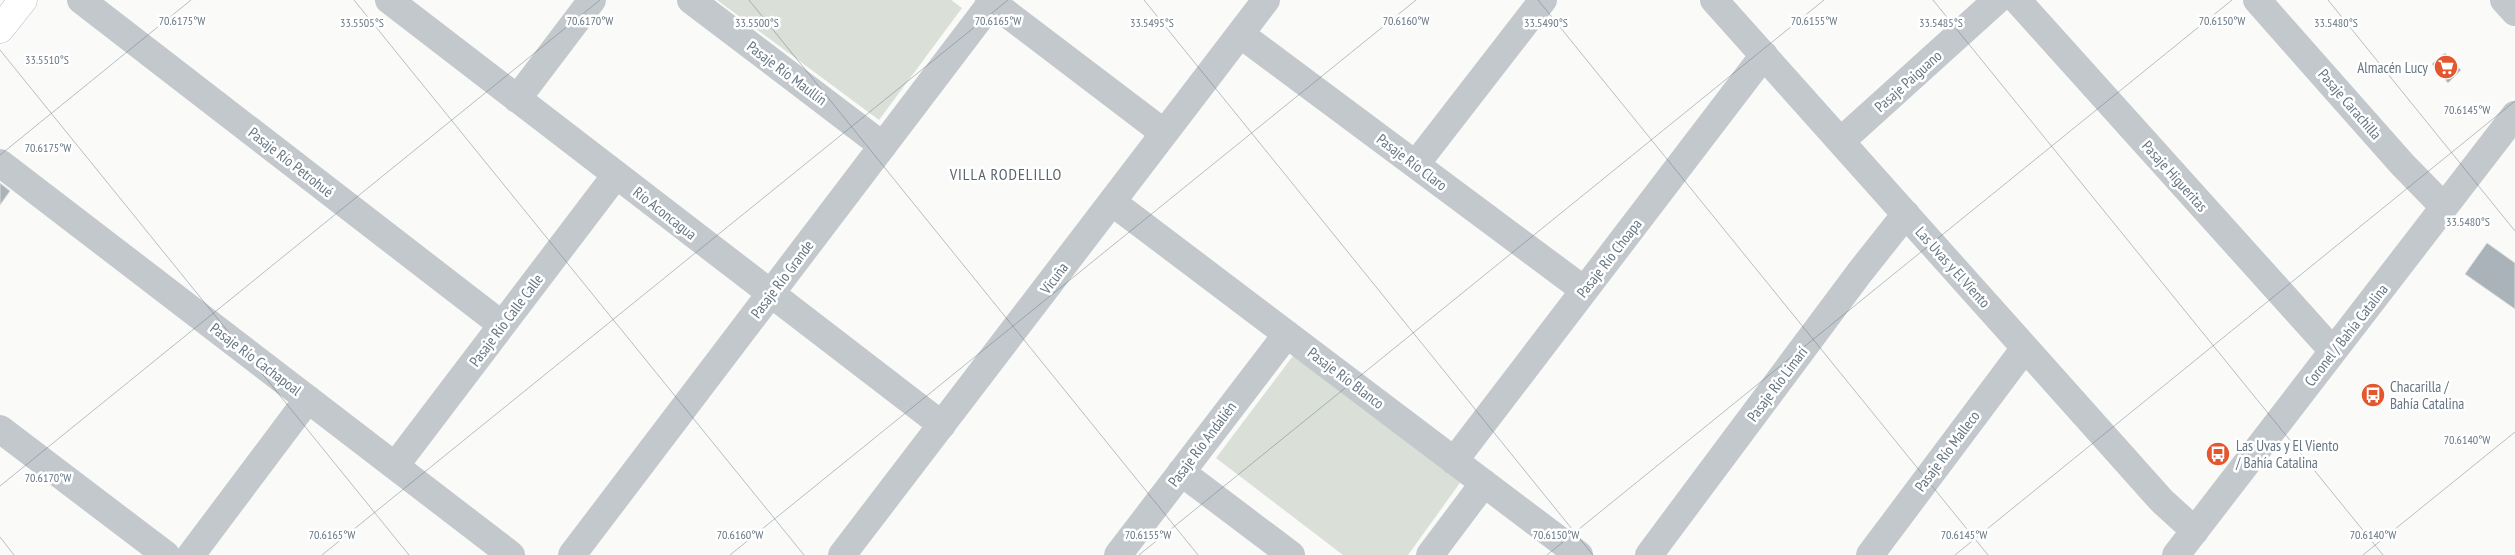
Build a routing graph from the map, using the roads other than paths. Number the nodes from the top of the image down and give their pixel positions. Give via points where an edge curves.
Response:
1 (23, 0) edge
2 (80, 0) edge
3 (388, 0) edge
4 (592, 0) edge
5 (691, 0) edge
6 (1266, 0) edge
7 (1543, 0) edge
8 (1714, 0) edge
9 (1997, 0) edge
10 (2017, 0) edge
11 (2257, 0) edge
12 (2504, 0) edge
13 (990, 1) edge
14 (2515, 12) edge
15 (0, 29) edge
16 (1240, 34) junction
17 (1764, 55) junction
18 (517, 99) junction
19 (2515, 115) edge
20 (1164, 133) junction
21 (1841, 141) junction
22 (883, 146) junction
23 (0, 163) edge
24 (1416, 164) junction
25 (616, 175) junction
26 (1112, 202) junction
27 (2444, 207) junction
28 (1906, 214) junction
29 (1584, 290) junction
30 (771, 294) junction
31 (502, 325) junction
32 (1287, 334) junction
33 (2025, 348) junction
34 (2333, 351) junction
35 (308, 399) junction
36 (942, 425) junction
37 (0, 429) edge
38 (1454, 461) junction
39 (395, 466) junction
40 (1181, 472) junction
41 (1484, 483) junction
42 (2195, 531) junction
43 (166, 555) edge
44 (191, 555) edge
45 (511, 555) edge
46 (572, 555) edge
47 (842, 555) edge
48 (1118, 555) edge
49 (1291, 555) edge
50 (1430, 555) edge
51 (1579, 555) edge
52 (1649, 555) edge
53 (1870, 555) edge
54 (2176, 555) edge

1 - 15 main road
2 - 31 street, Pasaje Río Petrohué
3 - 18 street, Río Aconcagua
4 - 18 street
5 - 22 street, Pasaje Río Maullín
6 - 16 street, Vicuña
7 - 24 street
8 - 17 street, Las Uvas y El Viento
9 - 21 street, Pasaje Paiguano
10 - 34 street, Pasaje Higueritas
11 - 27 street, Pasaje Carachilla
12 - 14 street
13 - 20 street
13 - 22 street, Pasaje Río Grande
16 - 20 street, Vicuña
16 - 24 street, Pasaje Río Claro
17 - 21 street, Las Uvas y El Viento
17 - 29 street, Pasaje Río Choapa
18 - 25 street, Río Aconcagua
19 - 27 street, Coronel / Bahía Catalina
20 - 26 street, Vicuña
21 - 28 street, Las Uvas y El Viento
22 - 30 street, Pasaje Río Grande
23 - 35 street, Pasaje Río Cachapoal
24 - 29 street, Pasaje Río Claro
25 - 30 street, Río Aconcagua
25 - 31 street, Pasaje Río Calle Calle
26 - 32 street, Pasaje Río Blanco
26 - 36 street, Vicuña
27 - 34 street, Coronel / Bahía Catalina
28 - 33 street, Las Uvas y El Viento
28 - 52 street, Pasaje Río Limarí
29 - 38 street, Pasaje Río Choapa
30 - 36 street, Río Aconcagua
30 - 46 street, Pasaje Río Grande
31 - 39 street, Pasaje Río Calle Calle
32 - 38 street, Pasaje Río Blanco
32 - 40 street, Pasaje Río Andalién
33 - 42 street, Las Uvas y El Viento via 2162,501
33 - 53 street, Pasaje Río Malleco
34 - 42 street, Coronel / Bahía Catalina
35 - 39 street, Pasaje Río Cachapoal
35 - 44 street
36 - 47 street, Vicuña
37 - 43 street
38 - 41 street, Pasaje Río Blanco
39 - 45 street, Pasaje Río Cachapoal
40 - 48 street, Pasaje Río Andalién
40 - 49 street
41 - 50 street
41 - 51 street, Pasaje Río Blanco
42 - 54 street, Coronel / Bahía Catalina

